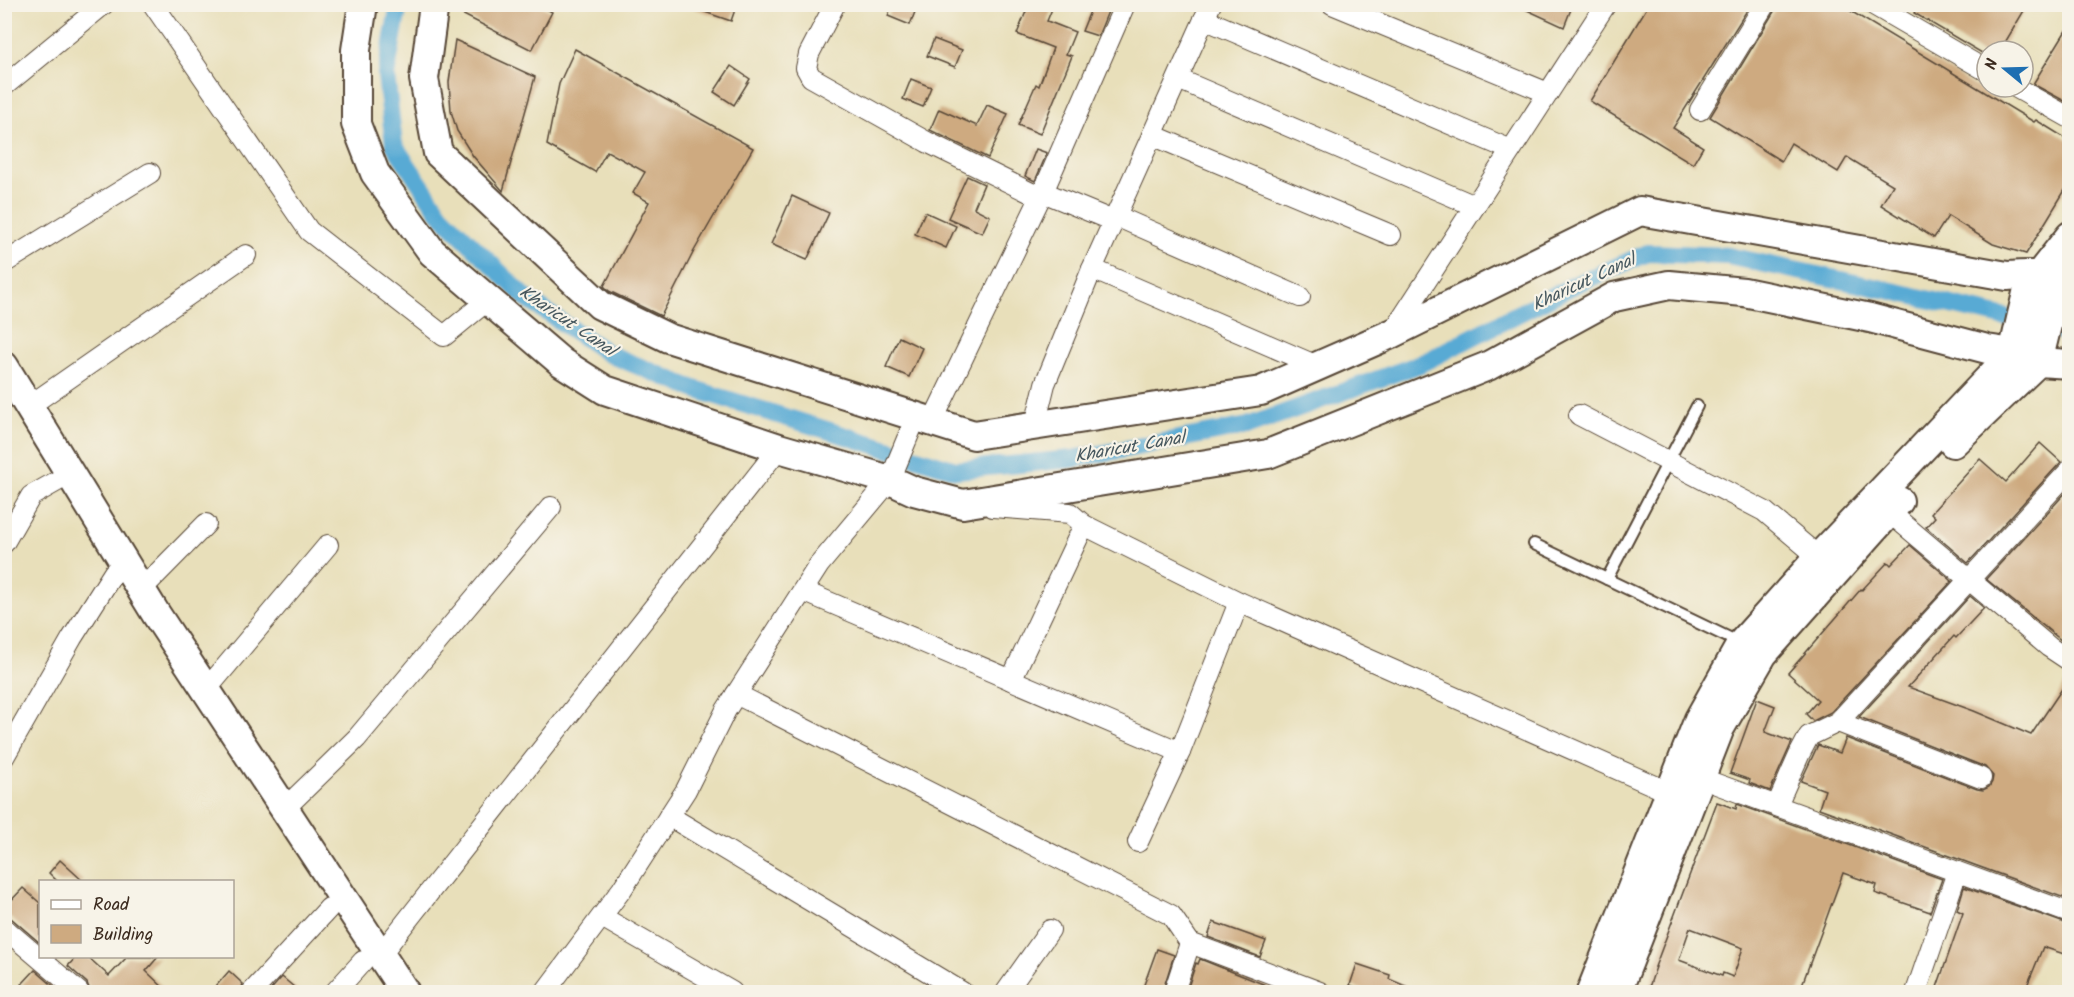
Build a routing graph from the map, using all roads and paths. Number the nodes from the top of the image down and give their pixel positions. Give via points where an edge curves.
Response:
1 (104, 4) edge
2 (153, 4) edge
3 (363, 4) edge
4 (434, 4) edge
5 (835, 4) edge
6 (1125, 4) edge
7 (1332, 4) edge
8 (1606, 4) edge
9 (1765, 4) edge
10 (1872, 4) edge
11 (1208, 12) edge
12 (1975, 64) edge
13 (1178, 79) junction
14 (4, 86) edge
15 (1548, 93) junction
16 (2035, 98) edge
17 (1700, 110) dead end
18 (2070, 118) edge
19 (1152, 135) junction
20 (1511, 150) junction
21 (150, 174) dead end
22 (1042, 192) junction
23 (1474, 206) junction
24 (1115, 218) junction
25 (1391, 235) dead end
26 (2070, 236) edge
27 (246, 255) dead end
28 (4, 263) edge
29 (1092, 269) junction
30 (2054, 282) edge
31 (1300, 297) dead end
32 (488, 300) junction
33 (1390, 334) junction
34 (2027, 353) junction
35 (2070, 364) edge
36 (4, 366) edge
37 (1317, 366) junction
38 (17, 403) edge
39 (1697, 406) dead end
40 (1579, 415) dead end
41 (921, 419) junction
42 (1035, 425) junction
43 (779, 448) junction
44 (1667, 460) junction
45 (2070, 470) edge
46 (891, 478) junction
47 (61, 479) junction
48 (963, 504) junction
49 (550, 507) dead end
50 (1889, 512) junction
51 (206, 524) dead end
52 (1084, 525) junction
53 (4, 543) edge
54 (1534, 544) dead end
55 (328, 545) dead end
56 (1827, 564) junction
57 (114, 572) junction
58 (1607, 579) junction
59 (1969, 581) junction
60 (141, 590) junction
61 (803, 591) junction
62 (1239, 602) junction
63 (1741, 644) junction
64 (2070, 661) edge
65 (1011, 680) junction
66 (206, 690) junction
67 (736, 694) junction
68 (1838, 722) junction
69 (1180, 752) junction
70 (4, 758) edge
71 (1981, 778) dead end
72 (1687, 791) junction
73 (1777, 805) junction
74 (284, 809) junction
75 (669, 816) junction
76 (1138, 842) dead end
77 (1957, 872) junction
78 (329, 908) junction
79 (2070, 913) edge
80 (602, 917) junction
81 (4, 928) edge
82 (1050, 930) dead end
83 (1190, 943) junction
84 (372, 958) junction
85 (79, 993) edge
86 (252, 993) edge
87 (335, 993) edge
88 (384, 993) edge
89 (405, 993) edge
90 (545, 993) edge
91 (732, 993) edge
92 (962, 993) edge
93 (1006, 993) edge
94 (1174, 993) edge
95 (1320, 993) edge
96 (1591, 993) edge
97 (1617, 993) edge
98 (1916, 993) edge

1 - 14 street
2 - 32 street via 309,231 444,336
3 - 32 street via 356,50 356,124 375,173 432,252
4 - 41 street via 424,79 438,153 600,305 668,338
5 - 22 street via 809,54 806,68 811,77 927,142 1033,194
6 - 22 street
7 - 15 street
8 - 15 street
9 - 17 street
10 - 12 street
11 - 13 street
11 - 20 street
13 - 19 street
13 - 23 street
15 - 20 street
16 - 18 street
19 - 24 street
19 - 25 street
20 - 23 street
21 - 28 street
22 - 24 street
22 - 41 street
23 - 33 street
24 - 29 street
24 - 31 street
26 - 30 street
27 - 38 street
29 - 37 street
29 - 42 street via 1045,384
30 - 33 street via 1640,210
30 - 34 street
32 - 43 street via 561,362 605,390
33 - 37 street
34 - 35 street
34 - 48 street via 1986,349 1870,318 1744,292 1669,285 1614,297 1488,366 1269,454
34 - 50 street
34 - 56 street via 1898,476
36 - 38 street
37 - 42 street via 1261,390
38 - 47 street
38 - 60 street
39 - 44 lane
40 - 44 street
41 - 42 street via 974,435
41 - 46 street
43 - 46 street
43 - 84 street
44 - 56 street via 1764,511
44 - 58 lane
45 - 59 street
46 - 48 street via 914,491
46 - 61 street
47 - 53 street via 31,496
47 - 57 street
48 - 52 street via 1070,513
49 - 74 street via 357,738
50 - 56 street
50 - 59 street
51 - 60 street
52 - 62 street
52 - 65 street
54 - 58 lane
55 - 66 street
56 - 63 street
56 - 72 street via 1763,654
57 - 70 street
57 - 78 street
58 - 63 lane
59 - 64 street
59 - 68 street
60 - 66 street
61 - 65 street
61 - 67 street
62 - 69 street
62 - 72 street
63 - 72 street via 1700,719
65 - 69 street
66 - 74 street
67 - 75 street
67 - 83 street via 1171,915
68 - 71 street
68 - 73 street via 1809,736
69 - 76 street
72 - 73 street
72 - 96 street
72 - 97 street
73 - 77 street
74 - 84 street
75 - 80 street
75 - 92 street
77 - 79 street
77 - 98 street
78 - 84 street
78 - 86 street
80 - 90 street
80 - 91 street
81 - 85 street
82 - 93 street
83 - 94 street
83 - 95 street
84 - 87 street
84 - 88 street
84 - 89 street

